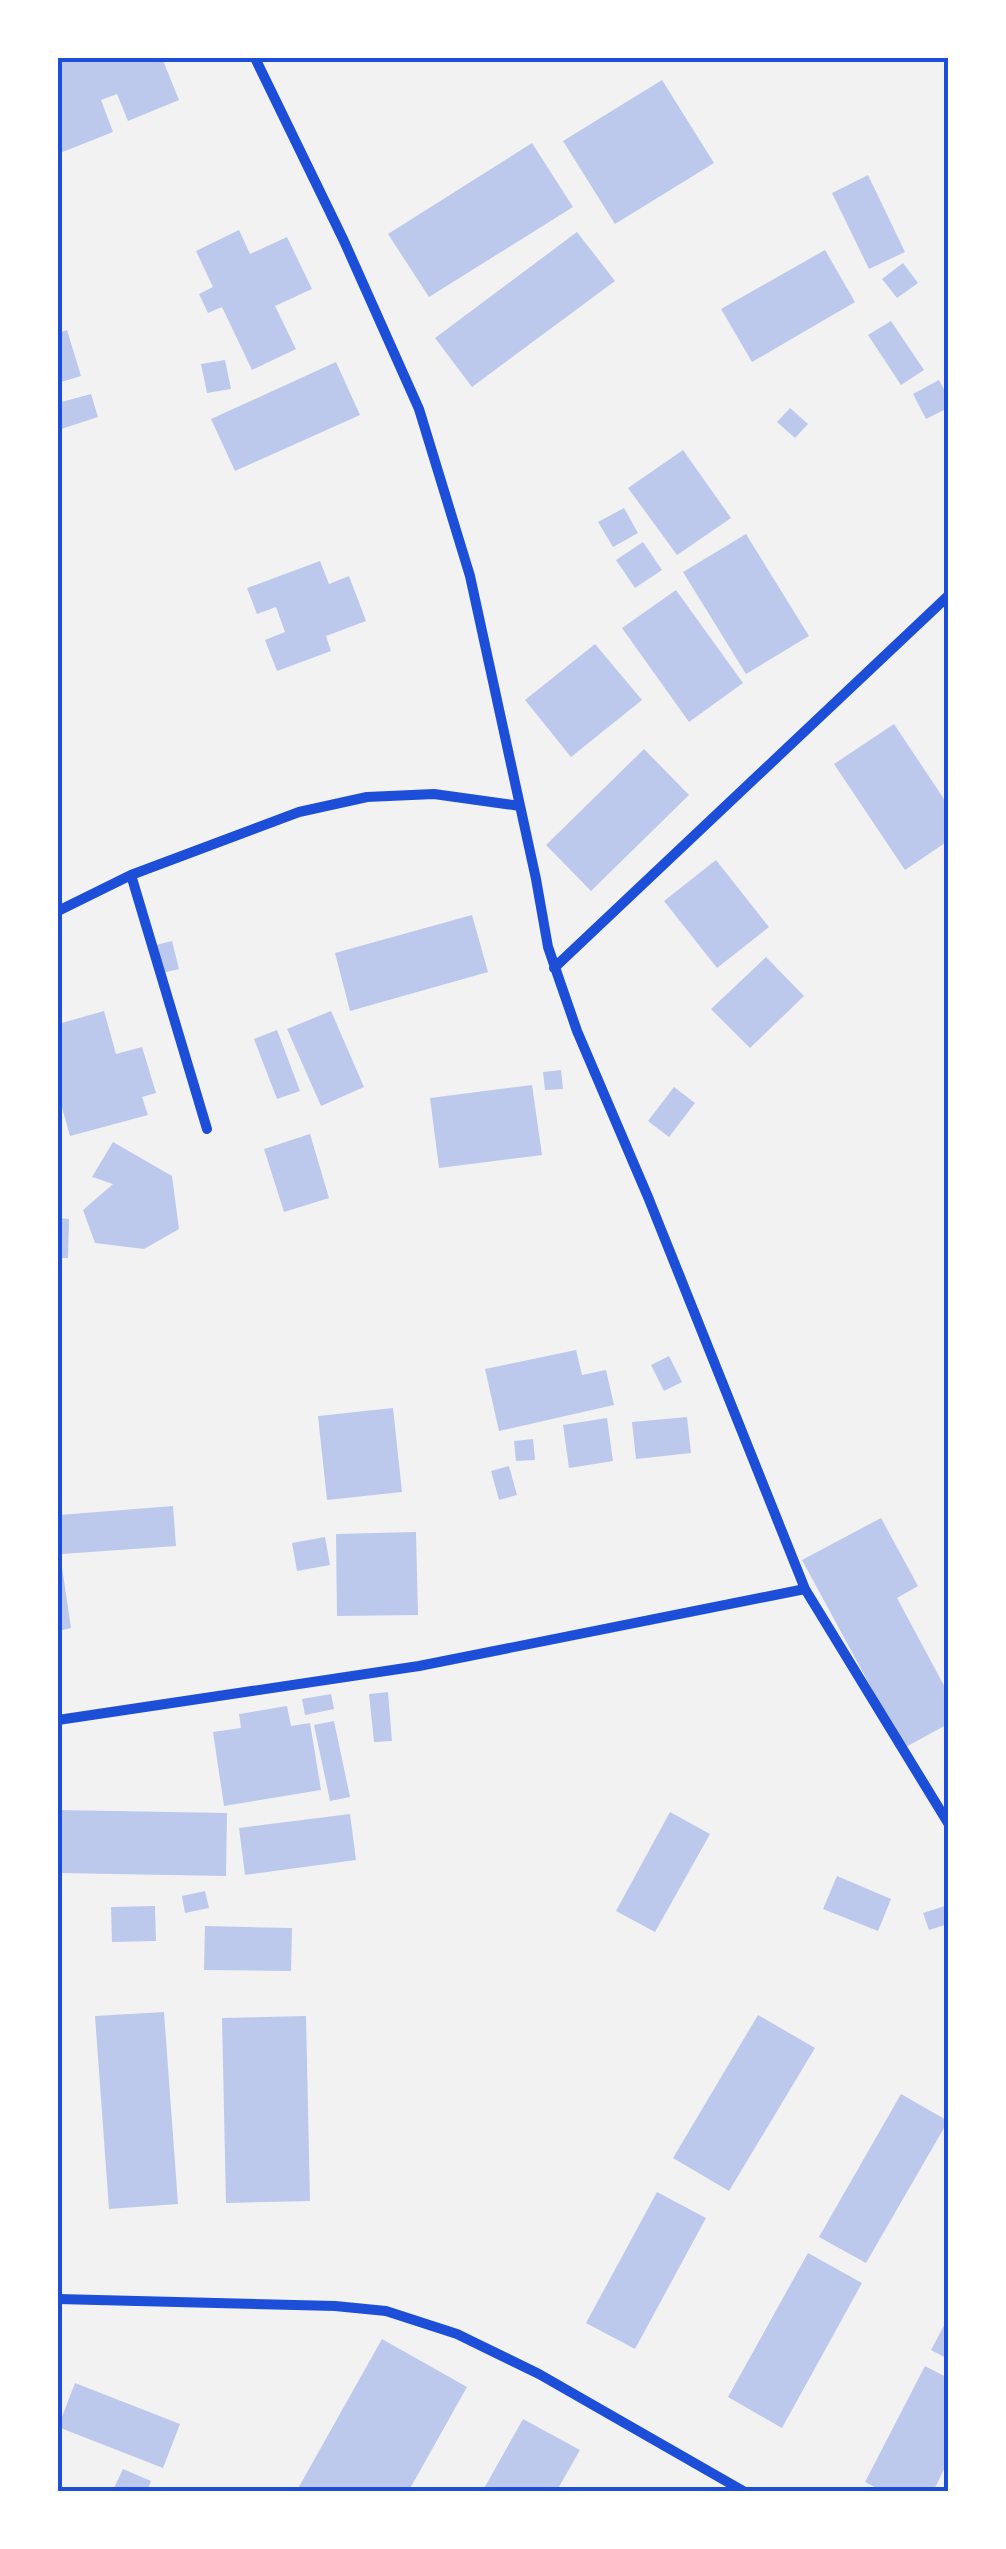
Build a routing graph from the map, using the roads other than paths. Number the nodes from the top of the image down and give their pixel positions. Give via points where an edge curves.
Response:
1 (255, 58) edge
2 (948, 596) edge
3 (520, 806) junction
4 (131, 875) junction
5 (58, 911) edge
6 (554, 968) junction
7 (207, 1129) dead end
8 (805, 1589) junction
9 (58, 1720) edge
10 (948, 1823) edge
11 (58, 2300) edge
12 (745, 2492) edge

1 - 3 street via 419,409 470,576
2 - 6 street
3 - 4 street via 434,794 367,797 299,812
3 - 6 street
4 - 5 street
4 - 7 street
6 - 8 street
8 - 9 street via 419,1666
8 - 10 street
11 - 12 street via 386,2311 457,2334 539,2374

